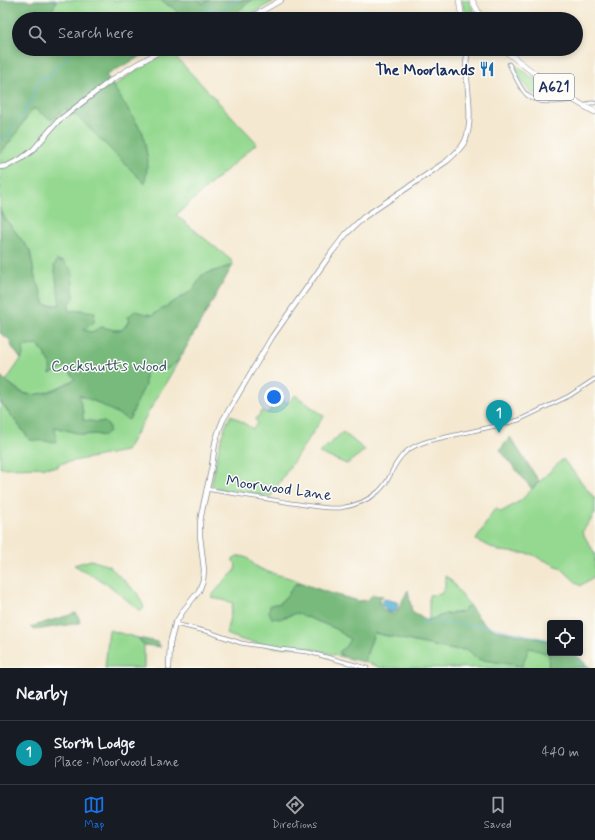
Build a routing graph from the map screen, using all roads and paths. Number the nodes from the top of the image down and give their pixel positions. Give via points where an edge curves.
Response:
1 (281, 0) edge
2 (459, 0) edge
3 (472, 0) edge
4 (260, 12) edge
5 (461, 12) edge
6 (478, 12) edge
7 (152, 56) edge
8 (467, 56) edge
9 (512, 56) edge
10 (509, 64) dead end
11 (573, 100) junction
12 (595, 103) edge
13 (584, 106) junction
14 (595, 112) edge
15 (0, 167) edge
16 (595, 379) edge
17 (206, 489) junction
18 (175, 624) junction
19 (169, 668) edge
20 (367, 668) edge

1 - 4 main road
2 - 5 main road
3 - 6 main road
7 - 15 main road via 110,81 58,121 33,150 21,159
8 - 17 main road via 469,127 464,144 447,161 364,217 332,252 272,337 228,409 215,443
9 - 11 main road, A621
10 - 11 street via 524,91 531,97 554,102
11 - 13 main road, A621
12 - 13 street
13 - 14 main road, A621
16 - 17 street, Moorwood Lane via 569,396 512,422 418,444 404,452 383,488 358,504 339,508 321,507
17 - 18 main road via 200,522 203,580 199,591
18 - 19 main road via 170,643
18 - 20 street via 241,643 308,652

